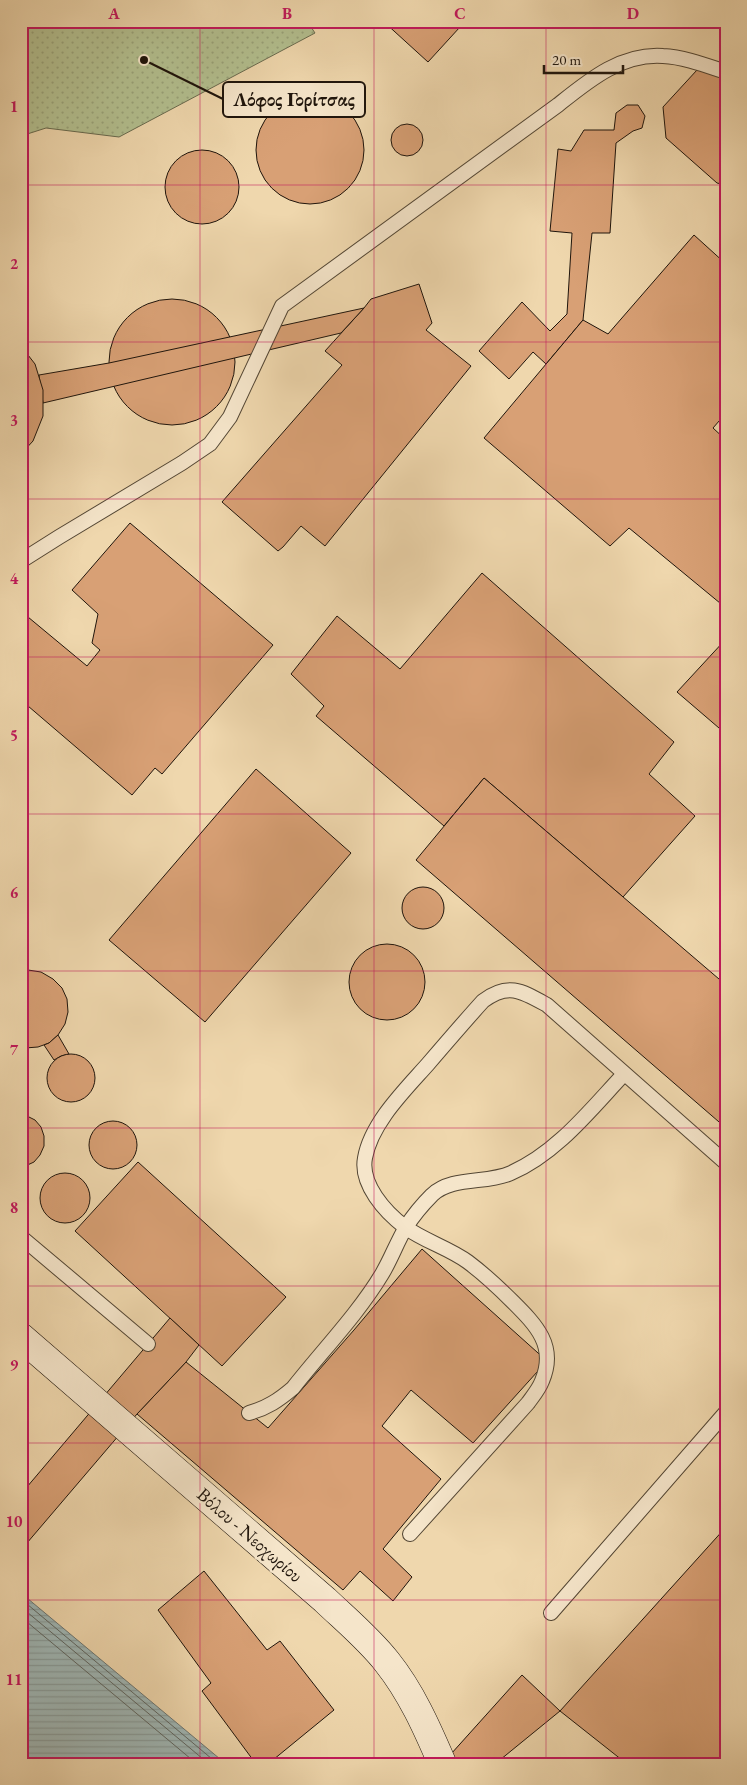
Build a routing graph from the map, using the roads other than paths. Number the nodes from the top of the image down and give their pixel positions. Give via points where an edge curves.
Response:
1 (726, 72) edge
2 (21, 562) edge
3 (624, 1074) junction
4 (726, 1163) edge
5 (406, 1228) junction
6 (21, 1237) edge
7 (21, 1337) edge
8 (148, 1344) dead end
9 (726, 1412) edge
10 (249, 1413) dead end
11 (410, 1534) dead end
12 (551, 1613) dead end
13 (442, 1763) edge

1 - 2 lane via 691,60 662,56 635,58 609,68 584,84 282,306 230,417 210,444
3 - 4 lane
3 - 5 lane via 538,1158 509,1174 441,1189 433,1194
3 - 5 lane via 547,1005 524,992 507,990 493,994 397,1100 369,1145 365,1158 368,1181 381,1203
5 - 10 lane via 369,1294 293,1388 264,1408
5 - 11 lane via 451,1250 492,1282 537,1327 547,1351 542,1382 528,1403
6 - 8 lane
7 - 13 main road, Βόλου - Νεοχωρίου via 354,1627 399,1678 422,1717
9 - 12 lane

